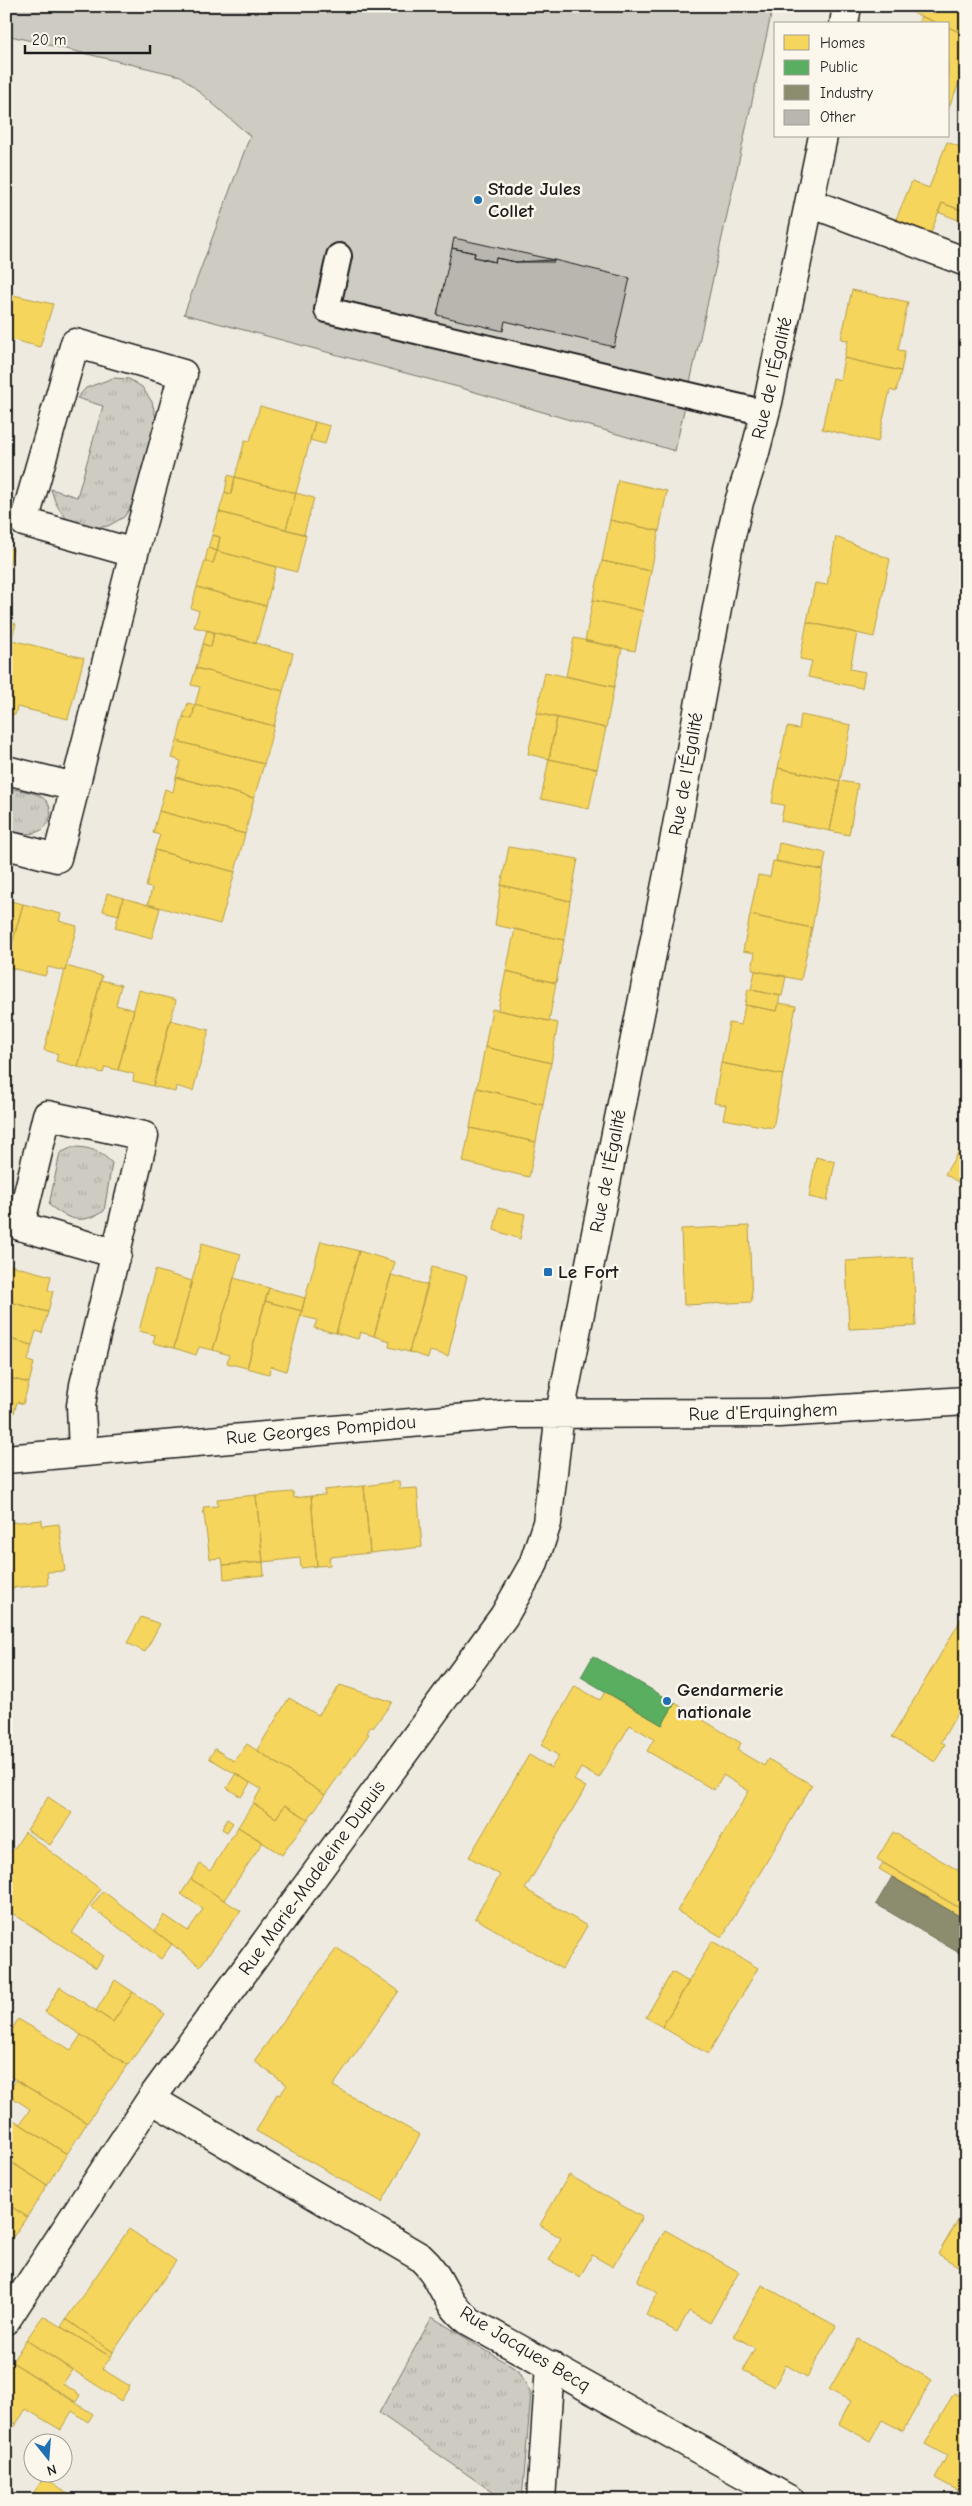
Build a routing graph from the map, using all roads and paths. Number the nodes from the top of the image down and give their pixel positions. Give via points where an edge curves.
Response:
1 (847, 6) edge
2 (844, 22) edge
3 (822, 138) edge
4 (810, 202) junction
5 (339, 256) dead end
6 (966, 262) edge
7 (766, 413) junction
8 (134, 553) junction
9 (6, 770) edge
10 (75, 787) junction
11 (6, 845) edge
12 (117, 1254) junction
13 (966, 1400) edge
14 (560, 1414) junction
15 (82, 1451) junction
16 (6, 1459) edge
17 (151, 2099) junction
18 (6, 2320) edge
19 (550, 2365) junction
20 (541, 2500) edge
21 (790, 2500) edge

1 - 2 street
3 - 4 street, Rue de l'Égalité
4 - 6 street
4 - 7 street, Rue de l'Égalité
5 - 7 lane via 327,310
7 - 14 street, Rue de l'Égalité via 728,549 669,869
8 - 8 street via 183,374 75,343 24,522
8 - 10 street
9 - 10 street
10 - 11 street via 57,858
12 - 12 street via 144,1136 47,1115 20,1226
12 - 15 street via 84,1385
13 - 14 street, Rue d'Erquinghem via 780,1413
14 - 15 street, Rue Georges Pompidou via 512,1414
14 - 17 street, Rue Marie-Madeleine Dupuis via 547,1523 521,1589
15 - 16 street, Rue Georges Pompidou
17 - 18 street, Rue Marie-Madeleine Dupuis
17 - 19 street, Rue Jacques Becq via 420,2257 436,2273 448,2301 461,2314
19 - 20 street
19 - 21 street, Rue Jacques Becq

